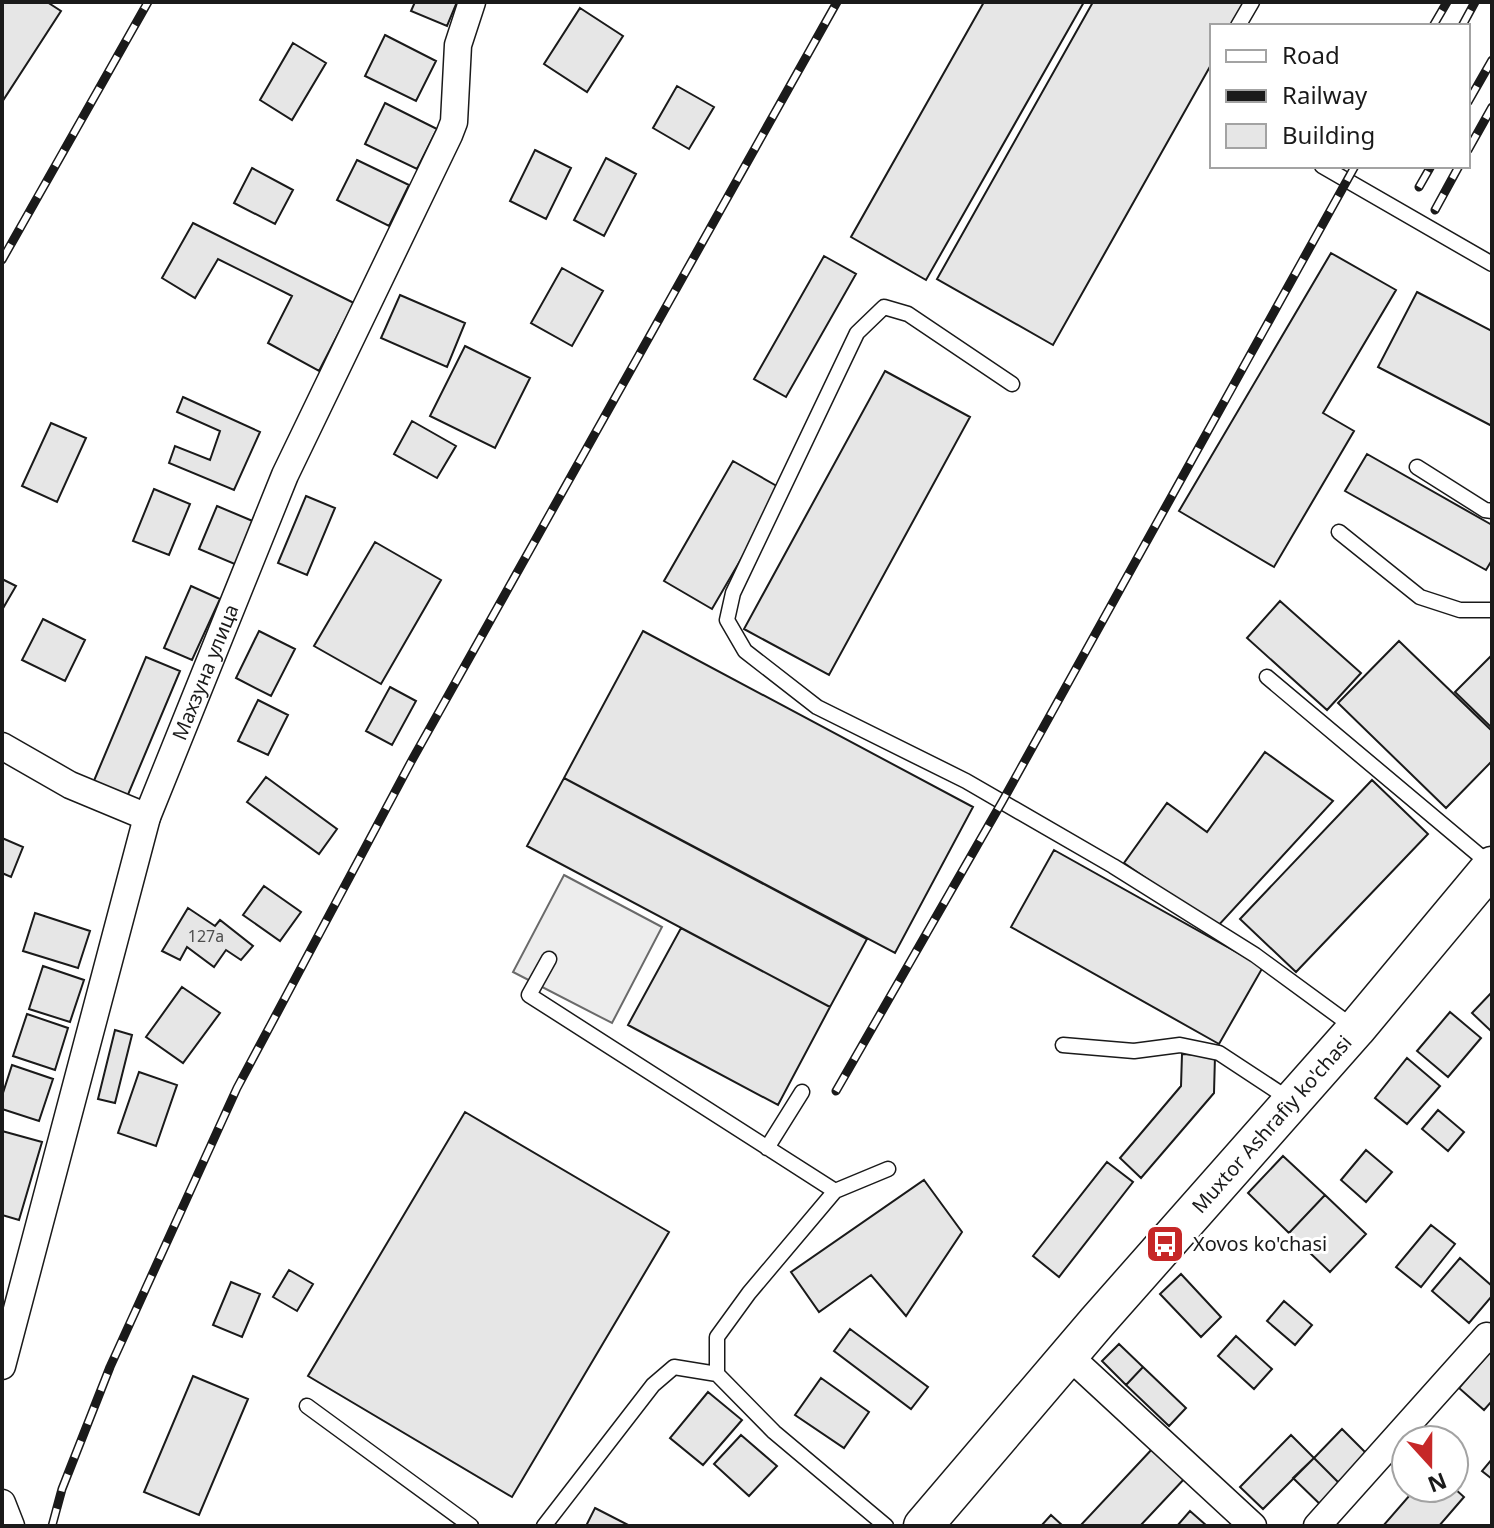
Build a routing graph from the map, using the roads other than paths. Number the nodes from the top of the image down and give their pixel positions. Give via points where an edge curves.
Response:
1 (472, 2) edge
2 (1252, 2) edge
3 (1239, 24) edge
4 (1325, 168) edge
5 (1492, 264) edge
6 (1012, 384) dead end
7 (1417, 467) dead end
8 (1492, 511) edge
9 (1339, 532) dead end
10 (1492, 610) edge
11 (1267, 677) dead end
12 (2, 746) edge
13 (147, 817) junction
14 (1492, 866) edge
15 (549, 959) dead end
16 (1356, 1029) junction
17 (1063, 1045) dead end
18 (802, 1092) dead end
19 (1293, 1102) junction
20 (767, 1148) junction
21 (888, 1169) dead end
22 (835, 1191) junction
23 (1492, 1340) edge
24 (1068, 1355) junction
25 (2, 1366) edge
26 (717, 1374) junction
27 (307, 1406) dead end
28 (2, 1503) edge
29 (925, 1525) edge
30 (11, 1526) edge
31 (471, 1526) edge
32 (544, 1526) edge
33 (886, 1526) edge
34 (1253, 1526) edge
35 (1317, 1526) edge

1 - 13 street, Махзуна улица via 458,45 449,135 285,475
2 - 3 lane
4 - 5 lane
6 - 16 lane via 908,314 884,307 857,333 733,593 727,620 745,651 817,707 966,781 1113,866 1255,955
7 - 8 lane
9 - 10 lane via 1420,597 1460,610
11 - 14 lane
12 - 13 street via 70,785
13 - 25 street, Махзуна улица
14 - 16 main road, Muxtor Ashrafiy ko'chasi
15 - 20 lane via 529,995
16 - 19 main road, Muxtor Ashrafiy ko'chasi
17 - 19 lane via 1134,1051 1180,1045 1219,1053
18 - 20 lane
19 - 24 main road, Muxtor Ashrafiy ko'chasi
20 - 22 lane
21 - 22 lane
22 - 26 lane via 717,1337
23 - 35 street via 1487,1336
24 - 29 main road, Muxtor Ashrafiy ko'chasi
24 - 34 street
26 - 32 lane via 674,1367 653,1385
26 - 33 lane via 774,1432
27 - 31 lane
28 - 30 street

